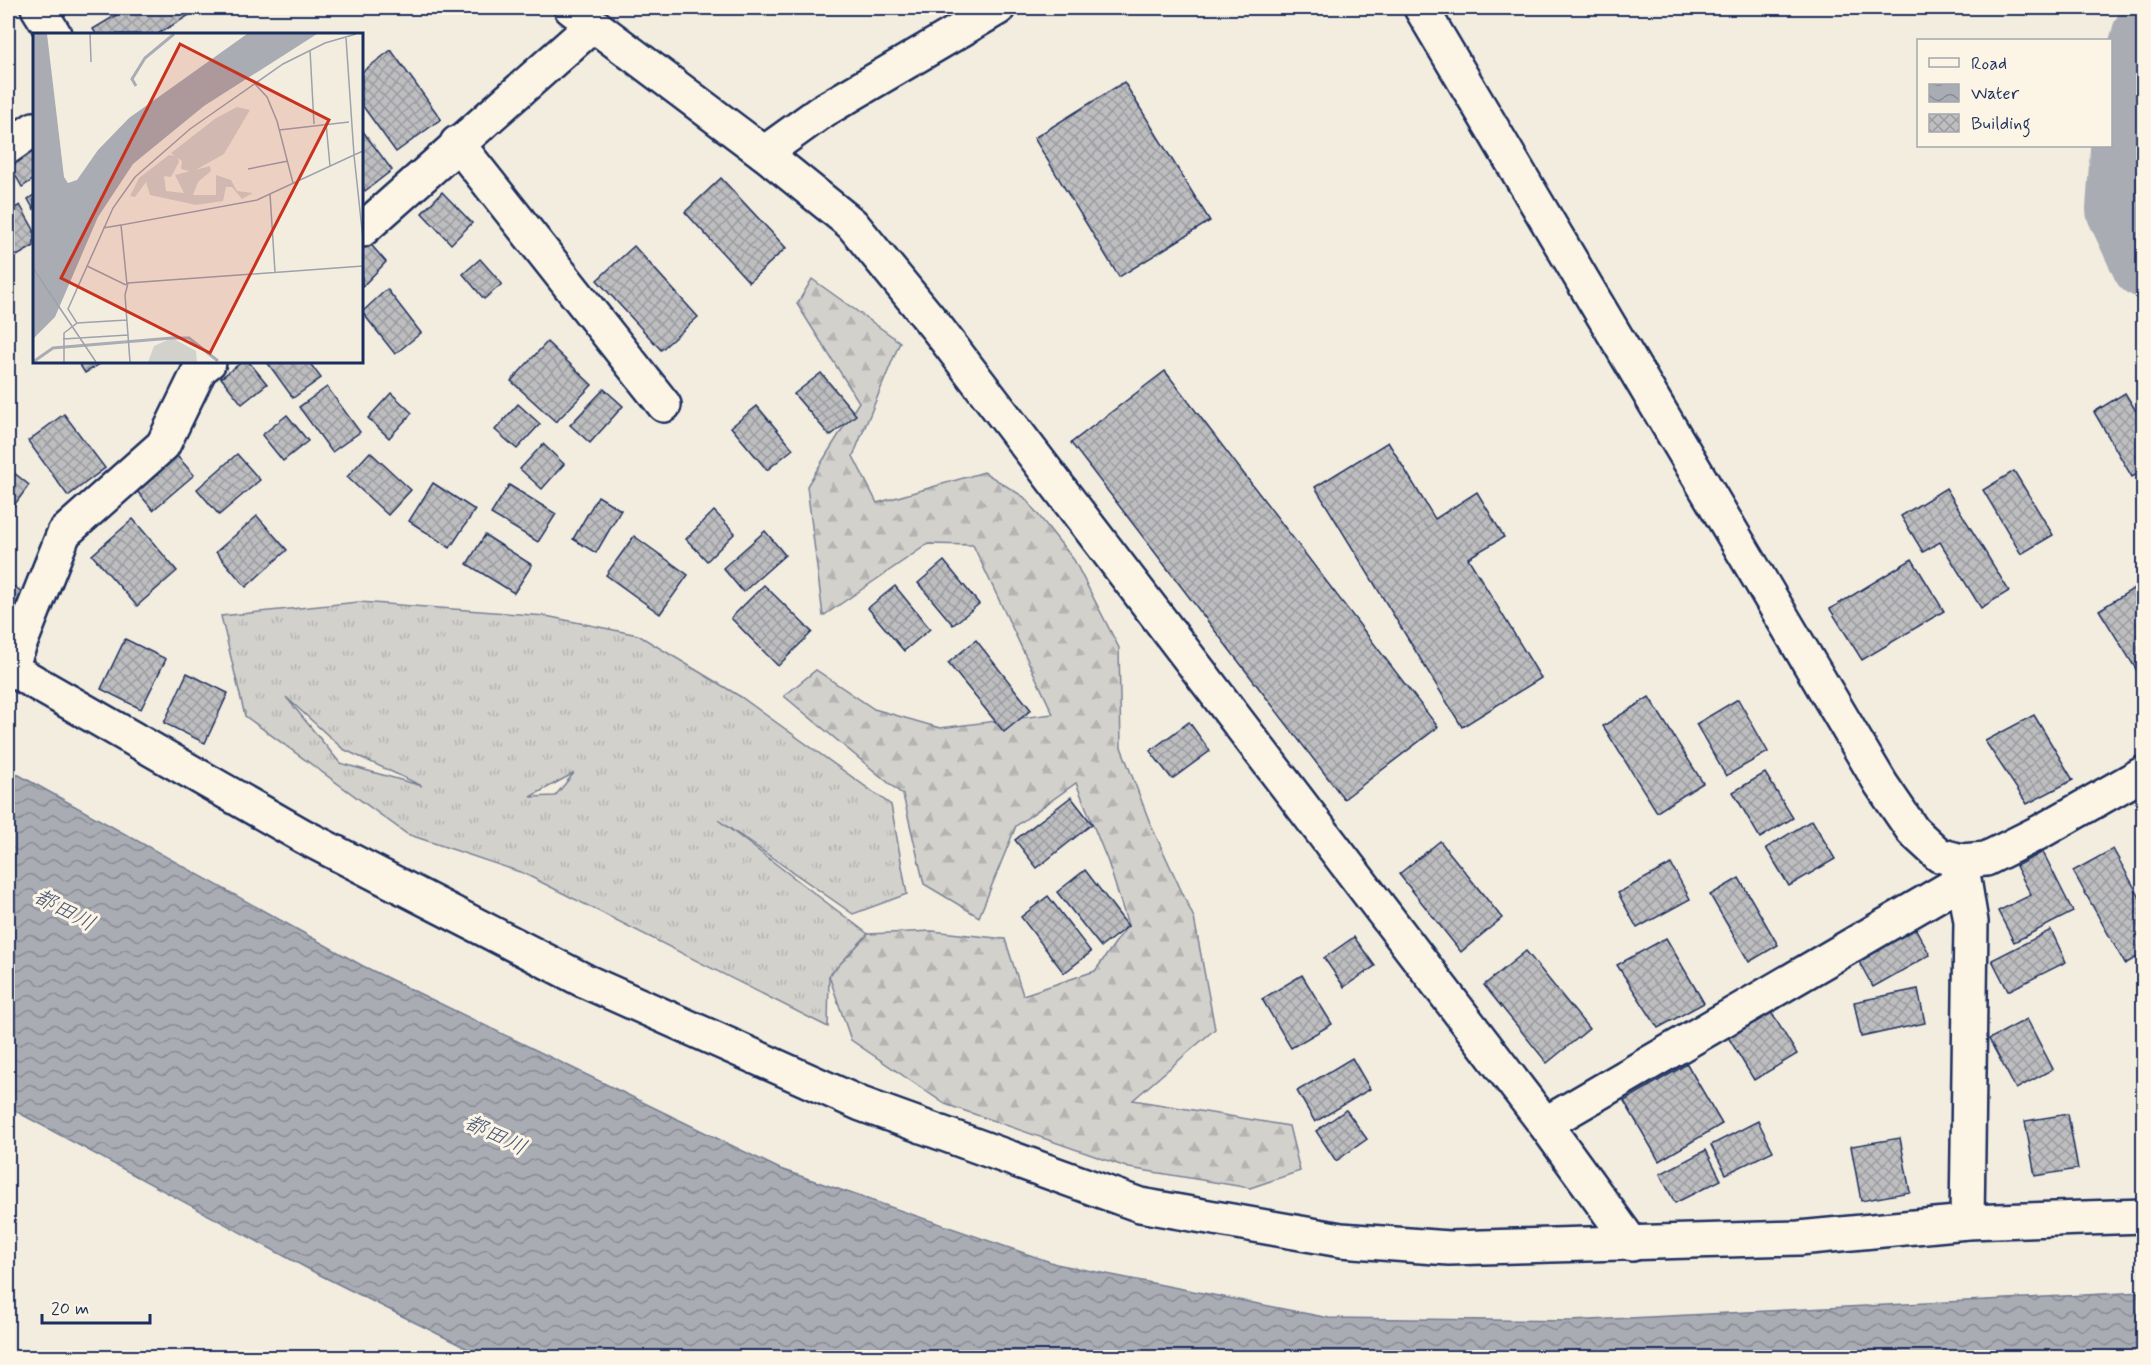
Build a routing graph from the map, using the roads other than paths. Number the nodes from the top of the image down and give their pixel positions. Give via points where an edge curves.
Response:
1 (38, 8) edge
2 (998, 8) edge
3 (1421, 8) edge
4 (582, 16) edge
5 (53, 33) edge
6 (33, 130) edge
7 (457, 143) junction
8 (8, 147) edge
9 (764, 153) junction
10 (363, 229) edge
11 (208, 363) edge
12 (664, 405) dead end
13 (9, 668) edge
14 (2144, 772) edge
15 (1961, 861) junction
16 (1545, 1124) junction
17 (2144, 1216) edge
18 (1967, 1222) junction
19 (1632, 1244) junction

1 - 5 street
2 - 9 street via 821,112
3 - 15 street via 1881,784 1913,831 1939,855
4 - 7 street
4 - 9 street
6 - 8 street
7 - 10 street
7 - 12 street
9 - 16 street via 852,224 937,328
11 - 13 street via 200,369 163,445 64,533
13 - 19 street via 303,836 585,981 861,1104 1140,1205 1341,1240 1449,1248
14 - 15 street via 1986,859
15 - 16 street via 1955,885
15 - 18 street via 1971,922
16 - 19 street
17 - 18 street
18 - 19 street via 1799,1238

